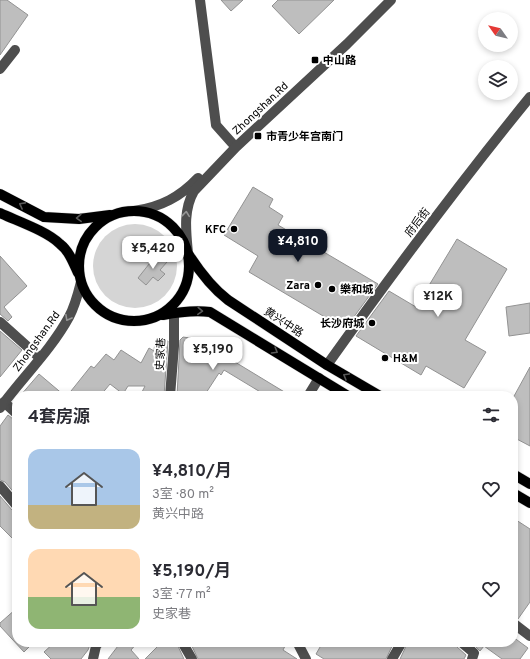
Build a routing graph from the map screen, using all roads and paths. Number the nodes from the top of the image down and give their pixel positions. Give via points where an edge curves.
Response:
1 (200, 0) edge
2 (383, 0) edge
3 (391, 0) edge
4 (15, 50) dead end
5 (0, 69) edge
6 (530, 97) edge
7 (232, 143) junction
8 (0, 194) edge
9 (134, 211) junction
10 (0, 213) edge
11 (114, 215) junction
12 (188, 253) junction
13 (81, 282) junction
14 (174, 313) junction
15 (153, 318) junction
16 (0, 322) edge
17 (40, 358) junction
18 (327, 365) junction
19 (319, 378) junction
20 (13, 391) edge
21 (170, 391) edge
22 (311, 391) edge
23 (340, 391) edge
24 (371, 391) edge
25 (12, 393) edge
26 (2, 405) edge
27 (12, 411) edge
28 (518, 477) edge
29 (530, 484) edge
30 (0, 486) edge
31 (518, 496) edge
32 (12, 500) edge
33 (530, 503) edge
34 (518, 626) edge
35 (528, 632) edge
36 (96, 647) edge
37 (185, 647) edge
38 (300, 647) edge
39 (399, 647) edge
40 (465, 647) edge
41 (473, 656) edge
42 (93, 659) edge
43 (192, 659) edge
44 (306, 659) edge
45 (392, 659) edge

1 - 7 street via 216,125
2 - 7 street, Zhongshan.Rd
12 -> 3 street, Zhongshan.Rd via 186,212 194,191 236,147
4 - 5 street
6 - 18 street, 府后街 via 401,261
7 - 9 street, Zhongshan.Rd via 182,193 164,204
11 -> 8 main road via 79,219 44,218
9 - 11 main road
9 - 12 main road via 155,215 168,223 179,234
10 - 13 main road via 60,243 71,258
11 - 13 main road via 98,224 83,246 80,259
12 - 15 main road via 189,272 184,289 173,304
12 - 18 main road, 黄兴中路 via 206,280 223,296
13 - 15 main road via 88,296 106,313 129,321
13 -> 17 street, Zhongshan.Rd via 68,317
14 - 15 main road
14 -> 19 main road via 210,312
14 - 21 street, 史家巷
16 - 17 street
17 - 20 street, Zhongshan.Rd
24 -> 18 main road, 黄兴中路
19 - 22 street
19 - 23 main road
25 - 26 street, Zhongshan.Rd
26 - 27 street
28 - 29 main road
30 - 32 street
31 - 33 main road
34 - 35 street
36 - 42 street
37 - 43 street
38 - 44 street
39 - 45 street
40 - 41 street

